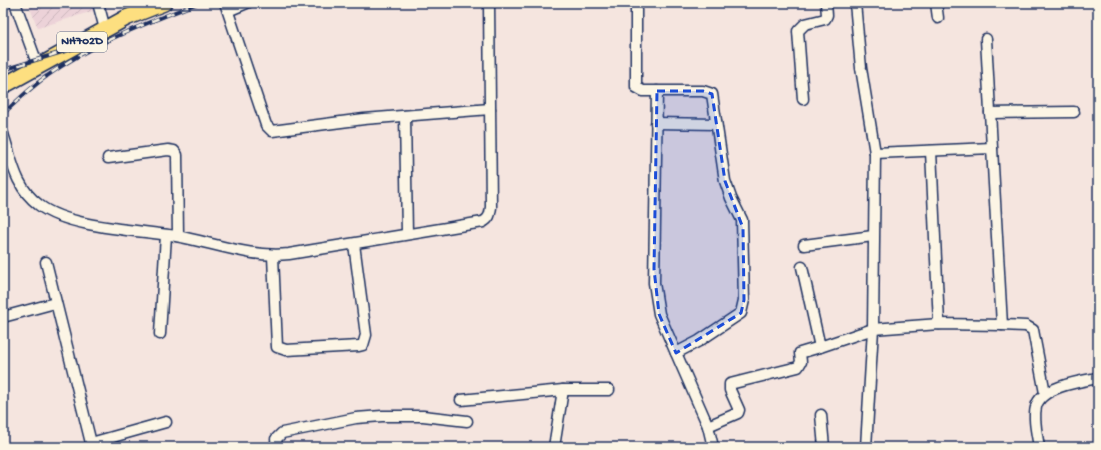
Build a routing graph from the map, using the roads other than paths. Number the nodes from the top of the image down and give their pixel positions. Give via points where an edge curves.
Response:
1 (15, 3) edge
2 (98, 3) edge
3 (164, 3) edge
4 (247, 3) edge
5 (490, 3) edge
6 (636, 3) edge
7 (826, 3) edge
8 (855, 3) edge
9 (936, 3) edge
10 (226, 7) edge
11 (938, 18) dead end
12 (105, 29) junction
13 (986, 39) dead end
14 (38, 66) junction
15 (3, 86) edge
16 (656, 91) junction
17 (803, 99) dead end
18 (490, 109) junction
19 (1074, 112) dead end
20 (990, 113) junction
21 (405, 116) junction
22 (656, 122) junction
23 (716, 124) junction
24 (3, 134) edge
25 (992, 148) junction
26 (931, 151) junction
27 (875, 153) junction
28 (108, 158) dead end
29 (166, 234) junction
30 (406, 234) junction
31 (178, 236) junction
32 (873, 236) junction
33 (354, 244) junction
34 (804, 244) dead end
35 (273, 256) junction
36 (46, 262) dead end
37 (802, 267) dead end
38 (56, 303) junction
39 (3, 317) edge
40 (939, 324) junction
41 (1002, 324) junction
42 (873, 329) junction
43 (160, 334) dead end
44 (820, 347) junction
45 (676, 353) junction
46 (1098, 378) edge
47 (563, 390) junction
48 (609, 390) dead end
49 (1045, 393) junction
50 (461, 400) dead end
51 (821, 415) dead end
52 (467, 421) dead end
53 (166, 422) dead end
54 (708, 426) junction
55 (91, 445) edge
56 (277, 447) edge
57 (554, 447) edge
58 (713, 447) edge
59 (824, 447) edge
60 (866, 447) edge
61 (1039, 447) edge

1 - 14 street
2 - 12 street
3 - 12 highway, NH702D
4 - 10 street
5 - 18 street
6 - 16 street via 634,82 638,89
7 - 17 street via 825,19 804,24 798,31
8 - 27 street via 861,68
9 - 11 street
10 - 21 street via 268,129
12 - 14 highway, NH702D
13 - 20 street
14 - 15 highway, NH702D
16 - 22 street
16 - 23 street via 709,91 712,94
18 - 21 street
18 - 30 street via 491,207 488,219 483,222
19 - 20 street
20 - 25 street
21 - 30 street
22 - 23 street
22 - 45 street via 655,288 659,314
23 - 45 street via 727,187 742,220 743,308 734,319
24 - 29 street via 18,183 28,197 48,212 72,220
25 - 26 street
25 - 41 street
26 - 27 street
26 - 40 street
27 - 32 street
28 - 31 street via 174,151 177,155
29 - 31 street
29 - 43 street
30 - 33 street
31 - 35 street via 250,254
32 - 34 street
32 - 42 street
33 - 35 street
33 - 35 street via 366,335 364,345 359,346 286,350 277,347
36 - 38 street
37 - 44 street
38 - 39 street
38 - 55 street
40 - 41 street
40 - 42 street
41 - 49 street via 1026,326 1033,330
42 - 44 street
42 - 60 street
44 - 54 street via 800,353 798,367 730,384 739,410 737,415
45 - 54 street
46 - 49 street
47 - 48 street
47 - 50 street
47 - 57 street
49 - 61 street via 1035,411
51 - 59 street
52 - 56 street via 405,415 362,417 282,433 276,439
53 - 55 street
54 - 58 street

